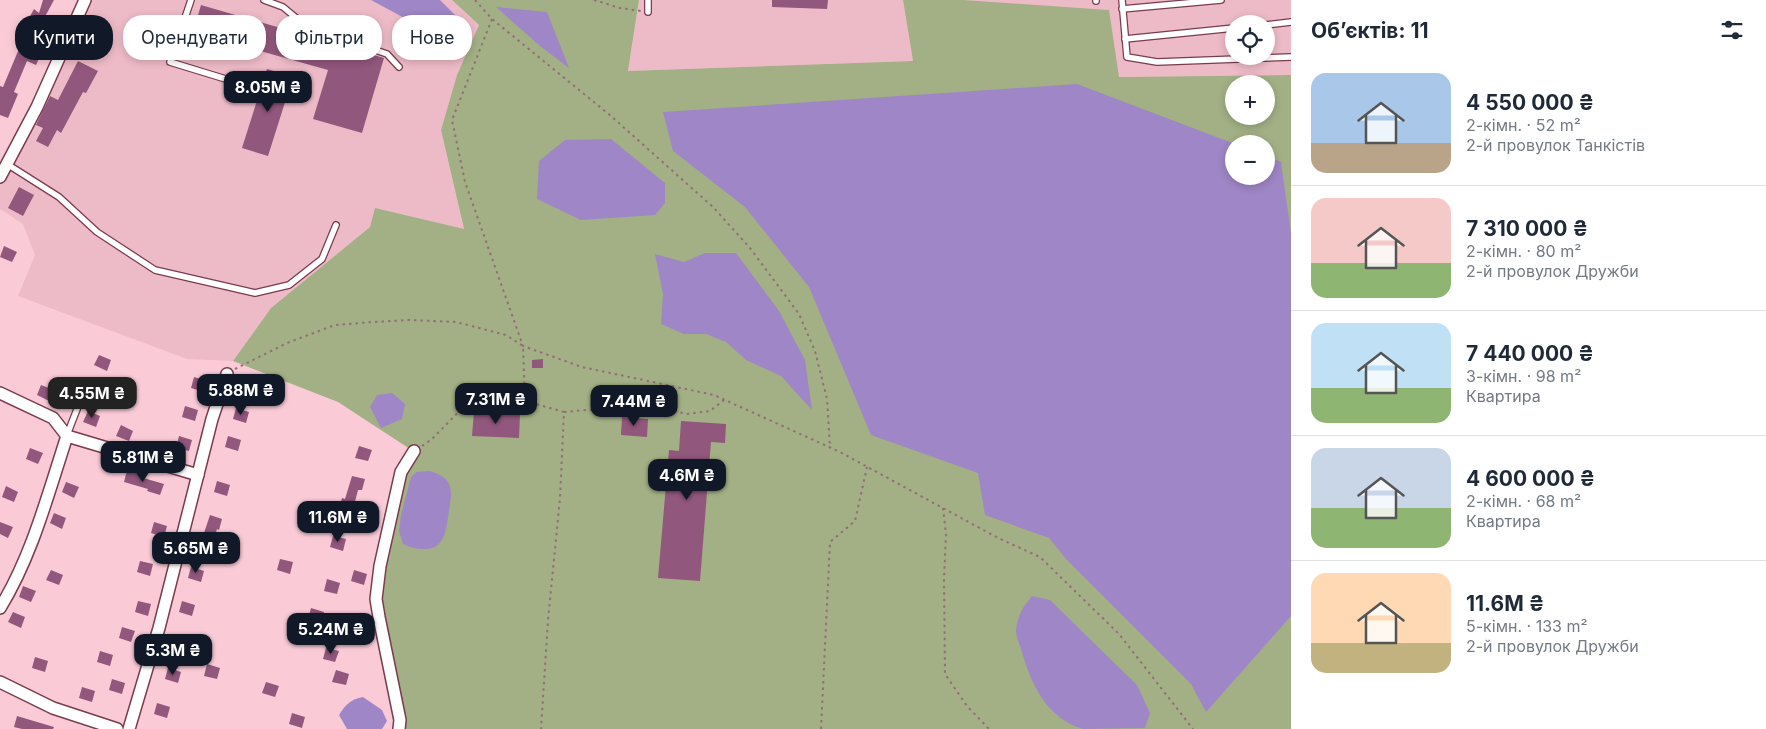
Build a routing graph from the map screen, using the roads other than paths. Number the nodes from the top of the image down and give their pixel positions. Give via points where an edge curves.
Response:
1 (85, 0) edge
2 (191, 0) edge
3 (264, 0) edge
4 (648, 0) edge
5 (1122, 0) edge
6 (1221, 0) edge
7 (1122, 9) junction
8 (648, 12) road end
9 (1291, 22) edge
10 (1275, 23) edge
11 (1225, 29) edge
12 (1126, 40) junction
13 (1291, 57) edge
14 (400, 67) dead end
15 (242, 84) dead end
16 (7, 164) junction
17 (0, 177) edge
18 (336, 225) dead end
19 (227, 374) road end
20 (86, 386) dead end
21 (0, 393) edge
22 (67, 436) junction
23 (414, 451) road end
24 (198, 475) junction
25 (0, 608) edge
26 (0, 682) edge
27 (117, 729) edge
28 (129, 729) edge
29 (399, 729) edge

1 - 16 street via 37,107
2 - 15 lane via 170,62
3 - 14 lane via 283,7 306,26 387,54
4 - 8 lane
5 - 7 lane
6 - 7 lane
7 - 12 lane
9 - 10 lane
11 - 12 lane
12 - 13 lane via 1127,57 1157,62
16 - 17 street
16 - 18 lane via 59,197 97,232 155,270 256,292 289,285 322,259
19 - 24 street
20 - 22 lane
21 - 22 street via 53,418
22 - 24 street
22 - 25 street via 30,546
23 - 29 street via 401,472 376,599 400,720
24 - 28 street via 160,628
26 - 27 street via 53,708

